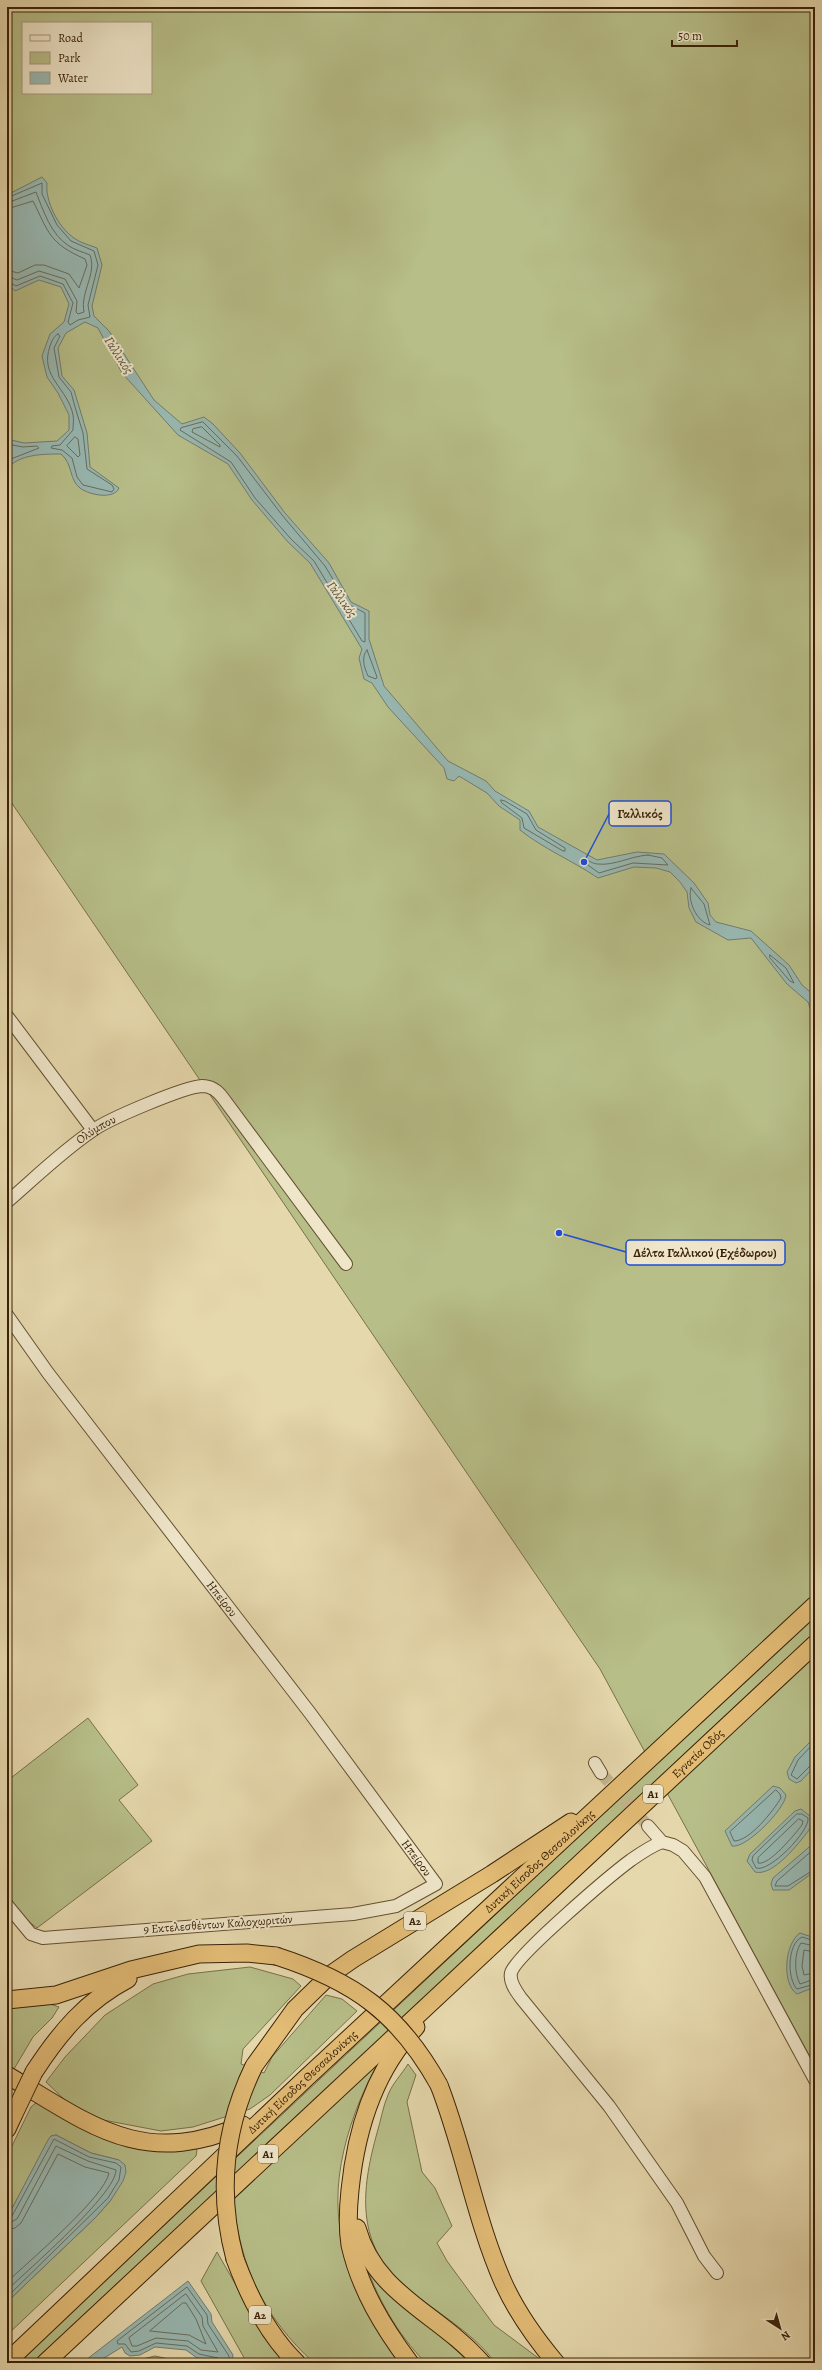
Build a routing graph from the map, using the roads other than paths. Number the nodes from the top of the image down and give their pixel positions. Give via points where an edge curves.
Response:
1 (7, 1016) edge
2 (93, 1130) junction
3 (7, 1202) edge
4 (346, 1264) dead end
5 (7, 1315) edge
6 (815, 1605) edge
7 (815, 1644) edge
8 (600, 1805) junction
9 (648, 1826) tunnel mouth
10 (662, 1842) junction
11 (436, 1884) joint
12 (7, 1905) edge
13 (492, 1944) junction
14 (153, 1966) junction
15 (7, 2000) edge
16 (7, 2075) edge
17 (304, 2080) junction
18 (815, 2080) edge
19 (10, 2122) edge
20 (350, 2196) junction
21 (717, 2273) dead end
22 (7, 2362) edge
23 (44, 2363) edge
24 (297, 2363) edge
25 (410, 2363) edge
26 (482, 2363) edge
27 (556, 2363) edge

1 - 2 street
2 - 3 street, Ολύμπου via 68,1148
2 - 4 street, Ολύμπου via 134,1110 202,1086 218,1092
5 - 11 street, Ηπείρου via 48,1373 310,1713
6 - 8 highway, Α1
7 - 13 highway, Εγνατία Οδός / Α1
8 - 17 highway, Δυτική Είσοδος Θεσσαλονίκης / Α1
8 - 24 highway, Α2, bridge via 562,1826 492,1874 353,1958 295,2009 254,2066 235,2110 225,2163 226,2220 235,2259 252,2300 264,2322
9 - 10 street
10 - 18 street via 673,1845 683,1852 705,1877
10 - 21 street via 630,1861 547,1932 516,1964 511,1980 521,1998 609,2106 650,2164 677,2203 704,2256
11 - 12 street, 9 Εκτελεσθέντων Καλοχωριτών via 396,1906 353,1914 43,1938 31,1934
13 - 20 highway via 463,1980 414,2029 390,2064 371,2098 363,2120 355,2147
13 - 23 highway, Α1
14 - 15 highway via 131,1970 56,1995
14 - 19 highway, bridge via 114,1986 62,2031 34,2072
14 - 27 highway, bridge via 180,1958 221,1953 276,1956 322,1972 355,1990 396,2024 412,2042 439,2085 450,2113 483,2229 503,2281 517,2309
16 - 17 highway via 103,2131 157,2143 195,2141 228,2132 262,2114
17 - 22 highway, Δυτική Είσοδος Θεσσαλονίκης / Α1
20 - 25 highway via 347,2218 350,2245 360,2280 369,2301
20 - 26 highway via 360,2236 374,2267 389,2285 452,2334

